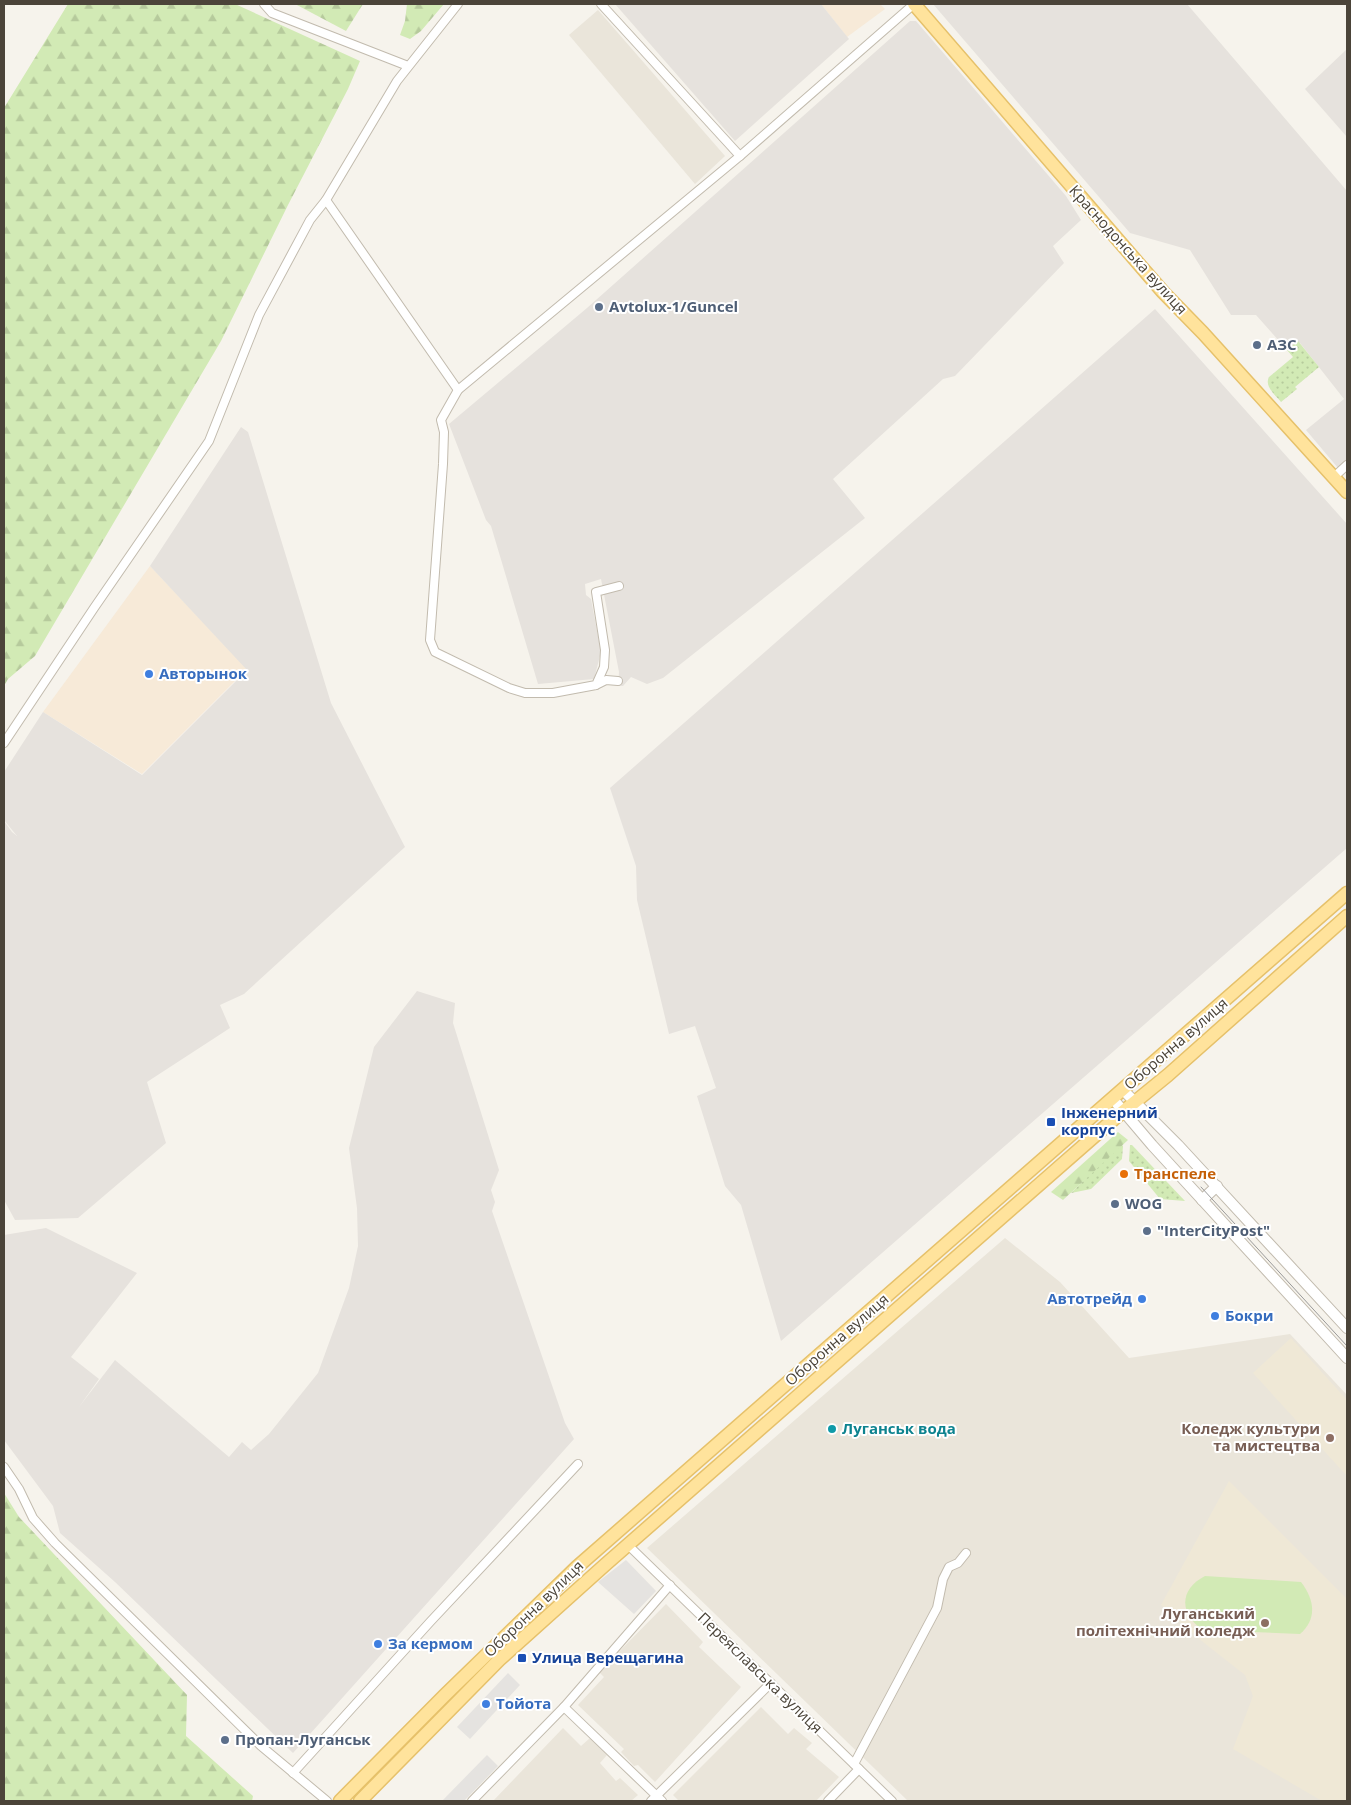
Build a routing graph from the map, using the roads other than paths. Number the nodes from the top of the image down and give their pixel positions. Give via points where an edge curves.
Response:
1 (264, 4) edge
2 (458, 4) edge
3 (601, 4) edge
4 (914, 4) edge
5 (408, 66) junction
6 (740, 156) junction
7 (326, 200) junction
8 (458, 390) junction
9 (1347, 465) edge
10 (1335, 476) junction
11 (1347, 492) edge
12 (619, 586) dead end
13 (618, 681) dead end
14 (596, 684) junction
15 (4, 743) edge
16 (1347, 893) edge
17 (1347, 916) edge
18 (1123, 1090) junction
19 (1113, 1099) junction
20 (1134, 1102) junction
21 (1123, 1111) junction
22 (1217, 1186) junction
23 (1202, 1200) junction
24 (1347, 1328) edge
25 (1347, 1358) edge
26 (578, 1464) dead end
27 (4, 1467) edge
28 (628, 1546) junction
29 (966, 1553) dead end
30 (670, 1585) junction
31 (771, 1683) junction
32 (564, 1707) junction
33 (856, 1766) junction
34 (293, 1773) junction
35 (657, 1799) edge
36 (328, 1801) edge
37 (340, 1801) edge
38 (360, 1801) edge
39 (472, 1801) edge
40 (828, 1801) edge
41 (892, 1801) edge

1 - 5 street via 272,13
2 - 5 street
3 - 6 street
4 - 6 street
4 - 10 main road, Краснодонська вулиця via 1163,292
5 - 7 street
6 - 8 street
7 - 8 street
7 - 15 street via 310,220 259,315 209,442
8 - 14 street via 441,420 444,464 430,640 434,652 526,693 554,693
9 - 10 street
10 - 11 main road, Краснодонська вулиця
12 - 14 street via 596,592 605,650 604,667
13 - 14 street via 606,680
16 - 18 main road, Оборонна вулиця
17 - 20 main road, Оборонна вулиця
18 - 19 main road, Оборонна вулиця
18 - 20 street
19 - 21 street
19 - 37 main road, Оборонна вулиця via 584,1560 444,1694
20 - 21 main road, Оборонна вулиця
20 - 22 street
21 - 23 street
21 - 28 main road, Оборонна вулиця
22 - 23 street
22 - 24 street
23 - 25 street
26 - 34 street
27 - 34 street via 33,1518 55,1543 261,1746
28 - 30 street, Переяславська вулиця
28 - 38 main road, Оборонна вулиця via 499,1660
29 - 33 street via 958,1563 949,1567 942,1579 937,1608
30 - 31 street, Переяславська вулиця
30 - 32 street
31 - 33 street, Переяславська вулиця
31 - 35 street
32 - 35 street
32 - 39 street
33 - 40 street
33 - 41 street, Переяславська вулиця
34 - 36 street

